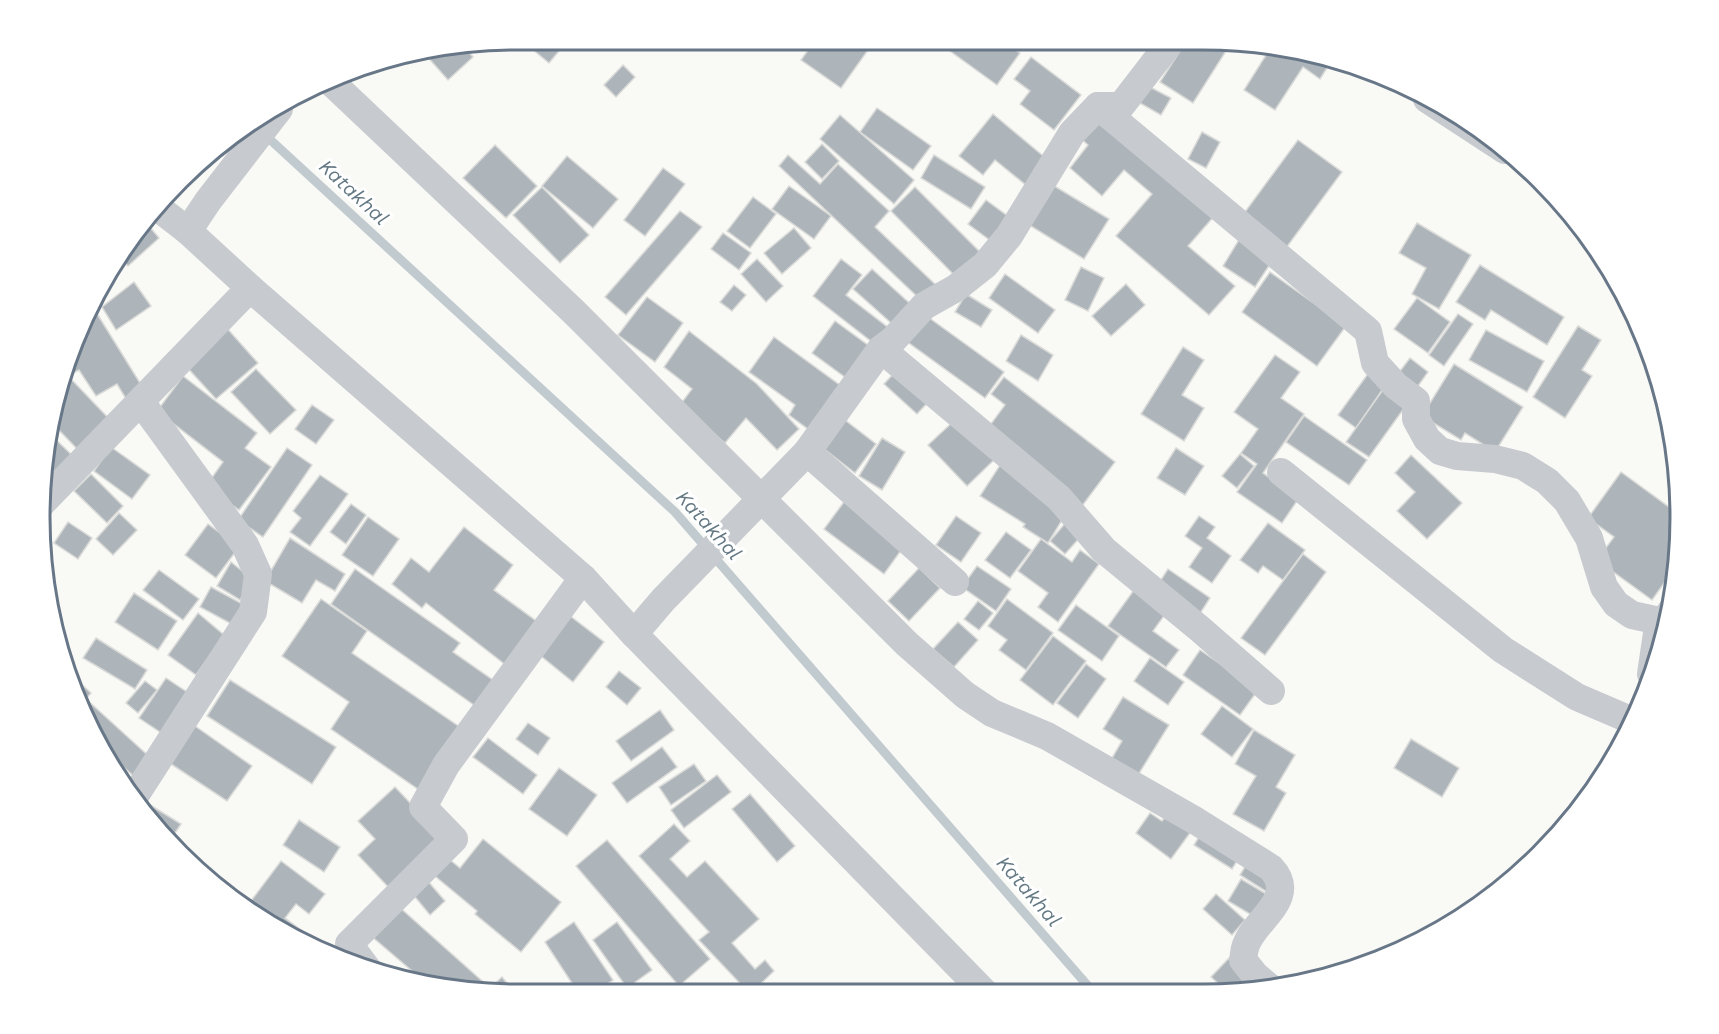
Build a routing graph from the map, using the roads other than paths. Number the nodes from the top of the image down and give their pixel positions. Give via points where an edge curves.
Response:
1 (1164, 50) edge
2 (335, 86) edge
3 (1098, 106) junction
4 (271, 119) edge
5 (163, 212) edge
6 (188, 231) junction
7 (250, 288) junction
8 (881, 349) junction
9 (141, 402) junction
10 (807, 452) junction
11 (1281, 472) dead end
12 (51, 494) edge
13 (757, 505) junction
14 (583, 578) junction
15 (955, 582) dead end
16 (1659, 616) edge
17 (634, 634) junction
18 (1271, 691) dead end
19 (1624, 717) edge
20 (138, 791) edge
21 (358, 957) edge
22 (1262, 981) edge
23 (976, 984) edge

1 - 3 street via 1120,106
2 - 13 street via 573,311
3 - 8 street via 1072,133 1009,236 985,265 924,306
3 - 16 street via 1368,331 1374,363 1416,401 1416,418 1427,439 1440,451 1523,466 1547,481 1567,501 1588,538 1604,587 1616,604 1632,615
4 - 6 street
5 - 6 street
6 - 7 street
7 - 9 street
7 - 14 street
8 - 10 street
8 - 18 street via 1059,498 1104,550
9 - 12 street
9 - 20 street via 245,545 258,574 253,612
10 - 13 street
10 - 15 street
11 - 19 street via 1503,650 1577,697
13 - 17 street
13 - 22 street via 965,695 992,713 1047,736 1271,868 1279,876 1279,897 1246,944 1243,960
14 - 17 street
14 - 21 street via 446,765 423,807 454,839 349,944
17 - 23 street

